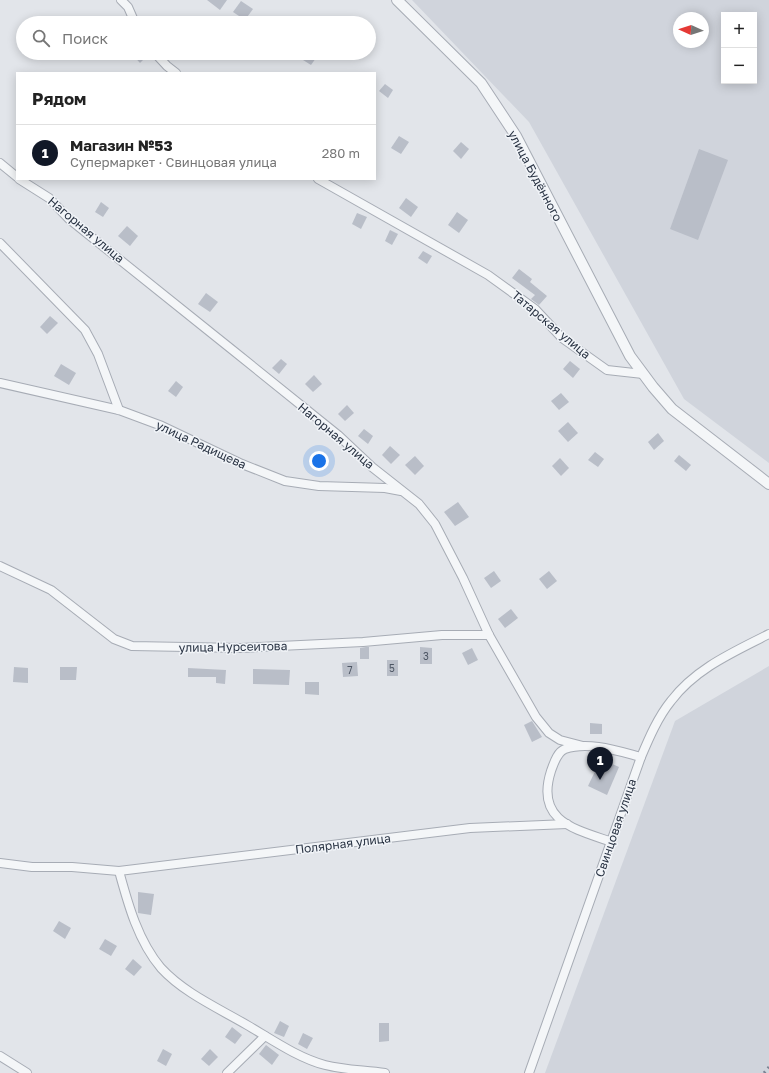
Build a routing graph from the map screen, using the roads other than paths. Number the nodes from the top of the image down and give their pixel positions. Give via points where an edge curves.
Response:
1 (121, 0) edge
2 (397, 0) edge
3 (132, 16) edge
4 (161, 60) edge
5 (175, 72) edge
6 (0, 163) edge
7 (16, 176) edge
8 (21, 180) edge
9 (320, 180) edge
10 (0, 243) edge
11 (643, 374) junction
12 (0, 383) edge
13 (119, 410) junction
14 (769, 484) edge
15 (404, 492) junction
16 (0, 566) edge
17 (769, 634) edge
18 (489, 635) junction
19 (583, 746) junction
20 (641, 757) junction
21 (567, 824) junction
22 (612, 842) junction
23 (0, 863) edge
24 (119, 871) junction
25 (265, 1036) junction
26 (0, 1056) edge
27 (27, 1073) edge
28 (227, 1073) edge
29 (385, 1073) edge
30 (529, 1073) edge

1 - 3 street
2 - 11 street, улица Будённого via 481,83 516,136 607,313 630,356
4 - 5 street
6 - 7 street, Нагорная улица
8 - 15 street, Нагорная улица via 49,198 69,219
9 - 11 street, Татарская улица via 488,275 535,309 562,338 607,370
10 - 13 street via 85,330 98,354
11 - 14 street via 672,409
12 - 13 street, улица Радищева
13 - 15 street, улица Радищева via 285,480 319,486 385,488
15 - 18 street, Нагорная улица via 419,504 435,524
16 - 18 street, улица Нурсеитова via 51,590 114,638 132,646 241,648 442,635
17 - 20 street, Свинцовая улица via 724,656 696,675 671,701
18 - 19 street, Нагорная улица via 536,717 549,733 560,740
19 - 20 street
19 - 21 street via 564,749 556,757 546,786 549,807 557,818
20 - 22 street, Свинцовая улица
21 - 22 street
21 - 24 street, Полярная улица via 470,828
22 - 30 street, Свинцовая улица
23 - 24 street, Полярная улица
24 - 25 street via 142,938 161,967 179,985
25 - 28 street
25 - 29 street via 324,1065
26 - 27 street

